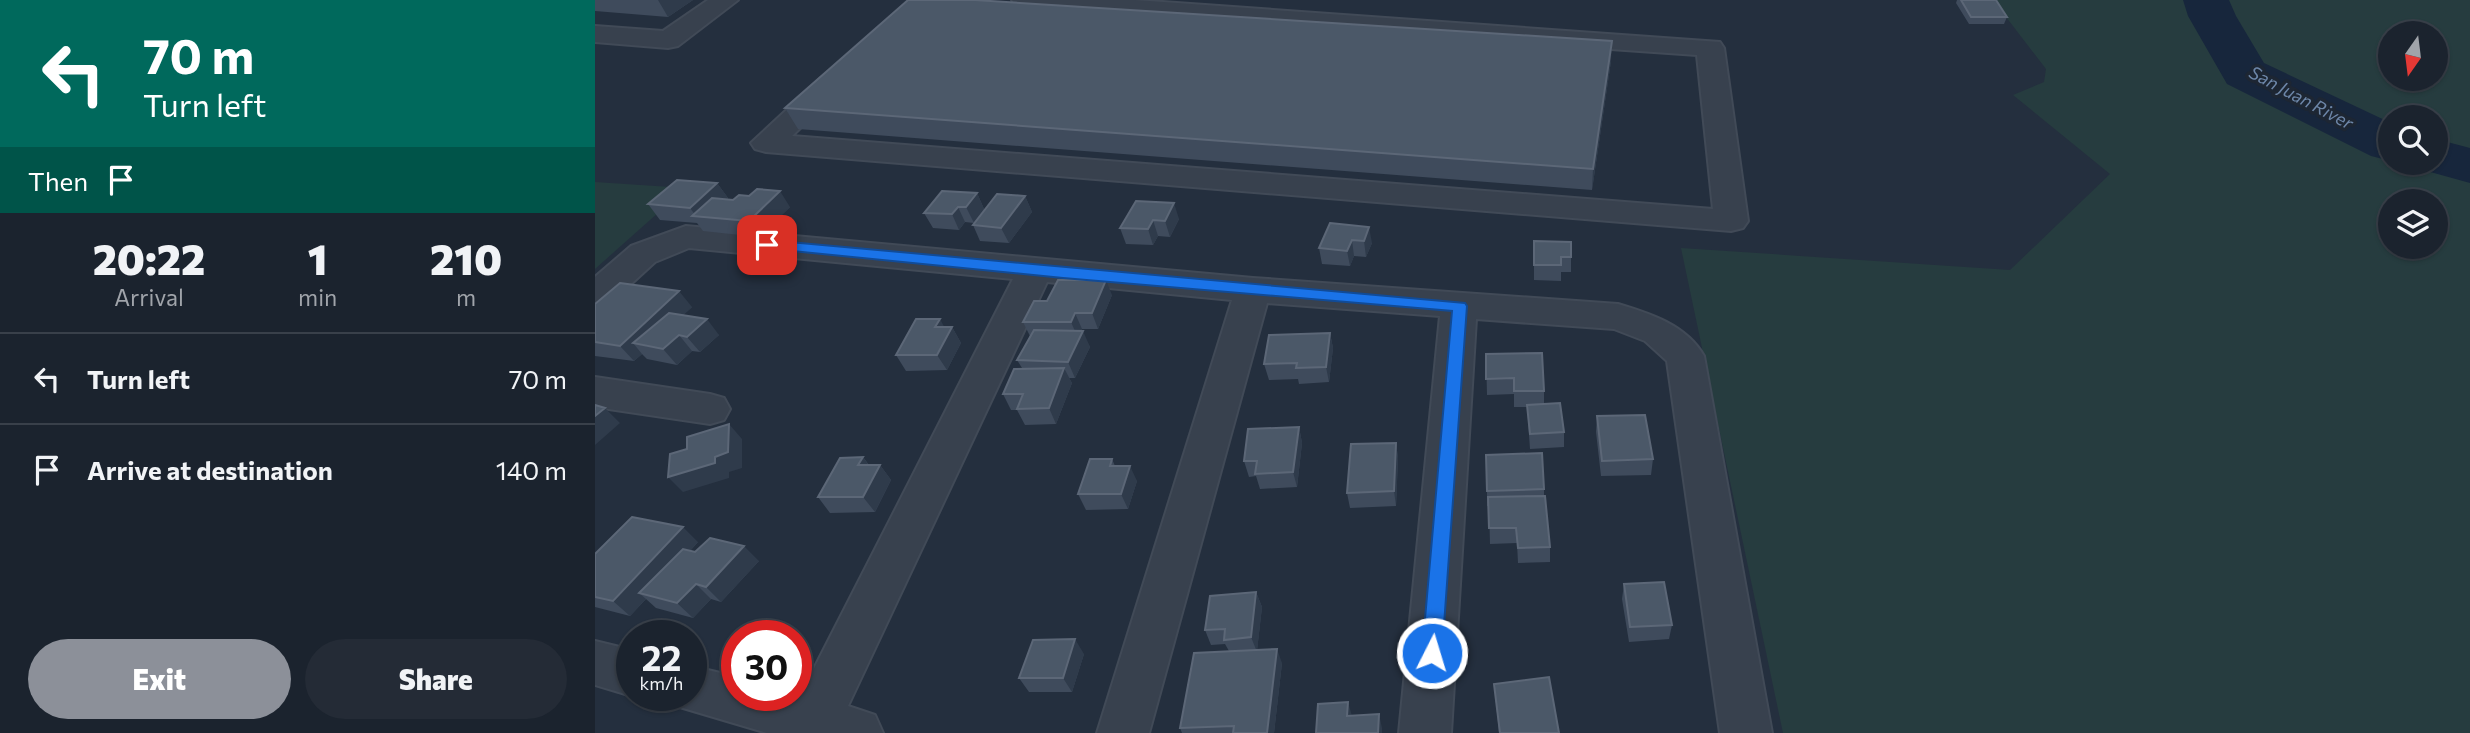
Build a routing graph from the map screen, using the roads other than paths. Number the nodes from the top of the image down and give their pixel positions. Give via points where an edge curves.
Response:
1 (725, 0) edge
2 (1025, 0) edge
3 (595, 34) edge
4 (854, 62) edge
5 (1035, 271) junction
6 (1254, 289) junction
7 (595, 296) edge
8 (1459, 306) junction
9 (595, 392) edge
10 (710, 409) dead end
11 (595, 663) edge
12 (616, 669) edge
13 (707, 693) edge
14 (836, 727) edge
15 (1123, 733) edge
16 (1425, 733) edge
17 (1746, 733) edge

1 - 3 street via 668,40
2 - 4 street via 1710,48 1731,221 766,143
5 - 6 street
5 - 7 street via 686,237 643,254
5 - 14 street
6 - 8 street
6 - 15 street
8 - 16 street
8 - 17 street via 1618,317 1658,332 1685,356
9 - 10 street
11 - 12 street
13 - 14 street

